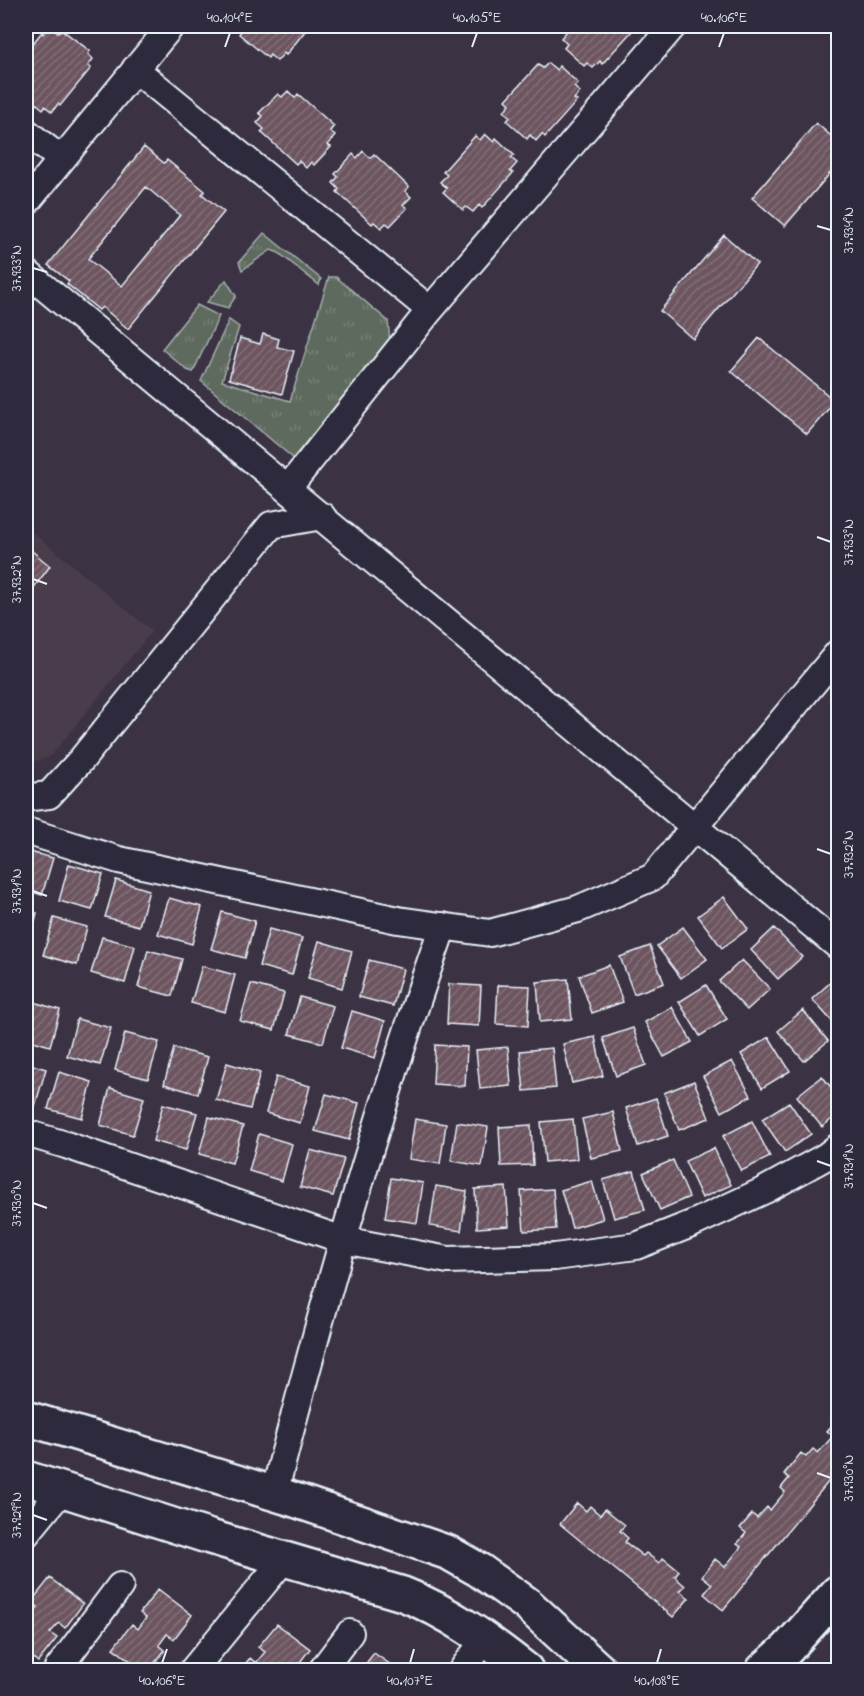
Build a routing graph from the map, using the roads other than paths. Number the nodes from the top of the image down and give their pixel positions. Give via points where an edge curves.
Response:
1 (171, 26) edge
2 (673, 26) edge
3 (135, 69) junction
4 (26, 132) edge
5 (61, 159) junction
6 (26, 203) edge
7 (26, 272) edge
8 (430, 310) junction
9 (288, 488) junction
10 (322, 516) junction
11 (838, 653) edge
12 (26, 795) edge
13 (696, 827) junction
14 (26, 831) edge
15 (443, 927) junction
16 (838, 946) edge
17 (26, 1133) edge
18 (838, 1147) edge
19 (343, 1240) junction
20 (26, 1418) edge
21 (26, 1478) edge
22 (62, 1490) junction
23 (274, 1494) junction
24 (26, 1534) edge
25 (285, 1559) junction
26 (120, 1586) dead end
27 (838, 1592) edge
28 (350, 1632) dead end
29 (486, 1638) junction
30 (68, 1667) edge
31 (193, 1671) edge
32 (322, 1671) edge
33 (462, 1671) edge
34 (526, 1671) edge
35 (598, 1671) edge
36 (763, 1671) edge

1 - 3 street
2 - 8 street
3 - 5 street
3 - 8 street
4 - 5 street
5 - 6 street
7 - 9 street
8 - 9 street
9 - 10 street
10 - 12 street via 271,525 82,759 49,795
10 - 13 street
11 - 13 street
13 - 15 street via 653,877 578,909 490,933
13 - 16 street
14 - 15 street via 119,860
15 - 19 street
17 - 19 street
18 - 19 street via 765,1190 636,1246 555,1257 448,1260
19 - 23 street
20 - 23 main road
21 - 22 main road
22 - 24 street
22 - 25 main road
23 - 35 main road via 449,1553 527,1604
25 - 29 main road via 431,1605
25 - 31 street
26 - 30 street
27 - 36 main road
28 - 32 street
29 - 33 street
29 - 34 main road

